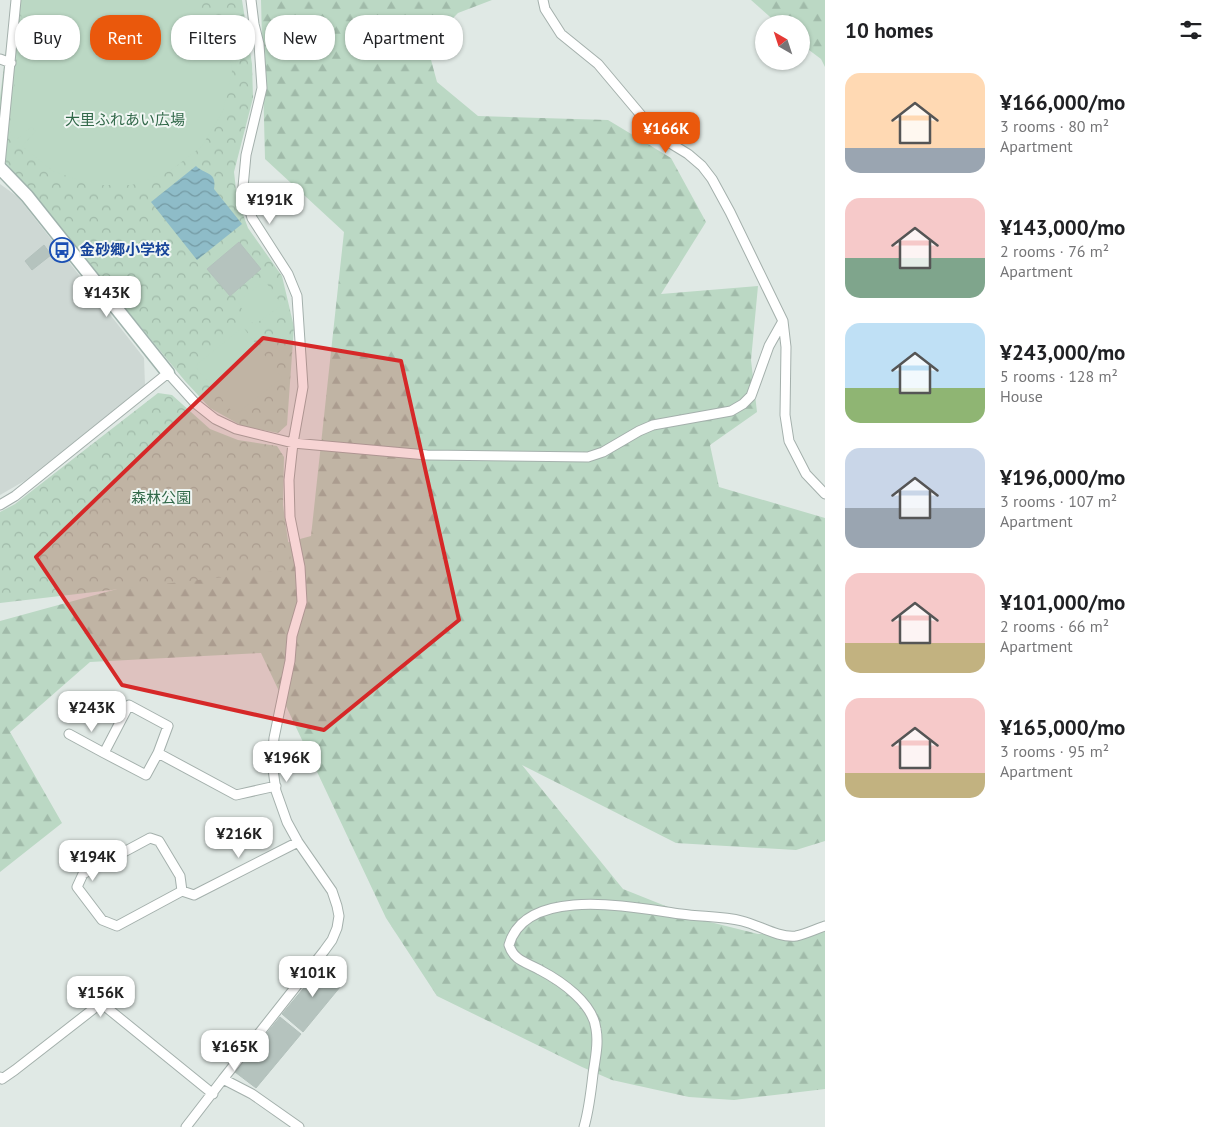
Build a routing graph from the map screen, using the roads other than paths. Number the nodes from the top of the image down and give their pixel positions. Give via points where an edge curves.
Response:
1 (16, 0) edge
2 (251, 0) edge
3 (542, 0) edge
4 (0, 59) edge
5 (11, 63) junction
6 (4, 99) edge
7 (0, 166) edge
8 (783, 321) junction
9 (168, 373) junction
10 (293, 444) junction
11 (825, 494) edge
12 (0, 505) edge
13 (69, 734) dead end
14 (104, 753) junction
15 (158, 753) junction
16 (276, 786) junction
17 (298, 842) junction
18 (182, 891) junction
19 (825, 926) edge
20 (0, 1077) edge
21 (223, 1079) junction
22 (213, 1094) junction
23 (186, 1127) edge
24 (299, 1127) edge
25 (584, 1127) edge

1 - 5 street
2 - 10 street via 262,88 246,155 243,187 252,218 288,274 297,296 303,387
3 - 8 street via 544,9 561,34 598,64 665,140 688,154 712,179
4 - 5 street
5 - 6 street
6 - 7 street
7 - 9 street
8 - 10 street via 769,346 751,396 743,404 731,411 653,426 588,457 426,455
8 - 11 street via 785,415 789,440 806,474
9 - 10 street via 214,419 236,429
9 - 12 street via 29,486
10 - 16 street via 290,516 300,567 302,602 292,636 274,738 272,762
13 - 14 street
14 - 15 street via 146,775
14 - 15 street via 129,705 168,726
15 - 16 street via 236,795
16 - 17 street via 286,822
17 - 18 street via 194,895
17 - 21 street via 332,891 338,916 337,928 324,951
18 - 18 street via 117,926 102,920 77,887 83,874 150,838 159,841 180,876
19 - 25 street via 796,936 784,935 741,920 599,904 541,912 517,927 509,945 515,957 567,988 584,1003 596,1024 597,1044
20 - 22 street via 2,1079 15,1070 101,1003
21 - 22 street
21 - 24 street via 252,1094
22 - 23 street

